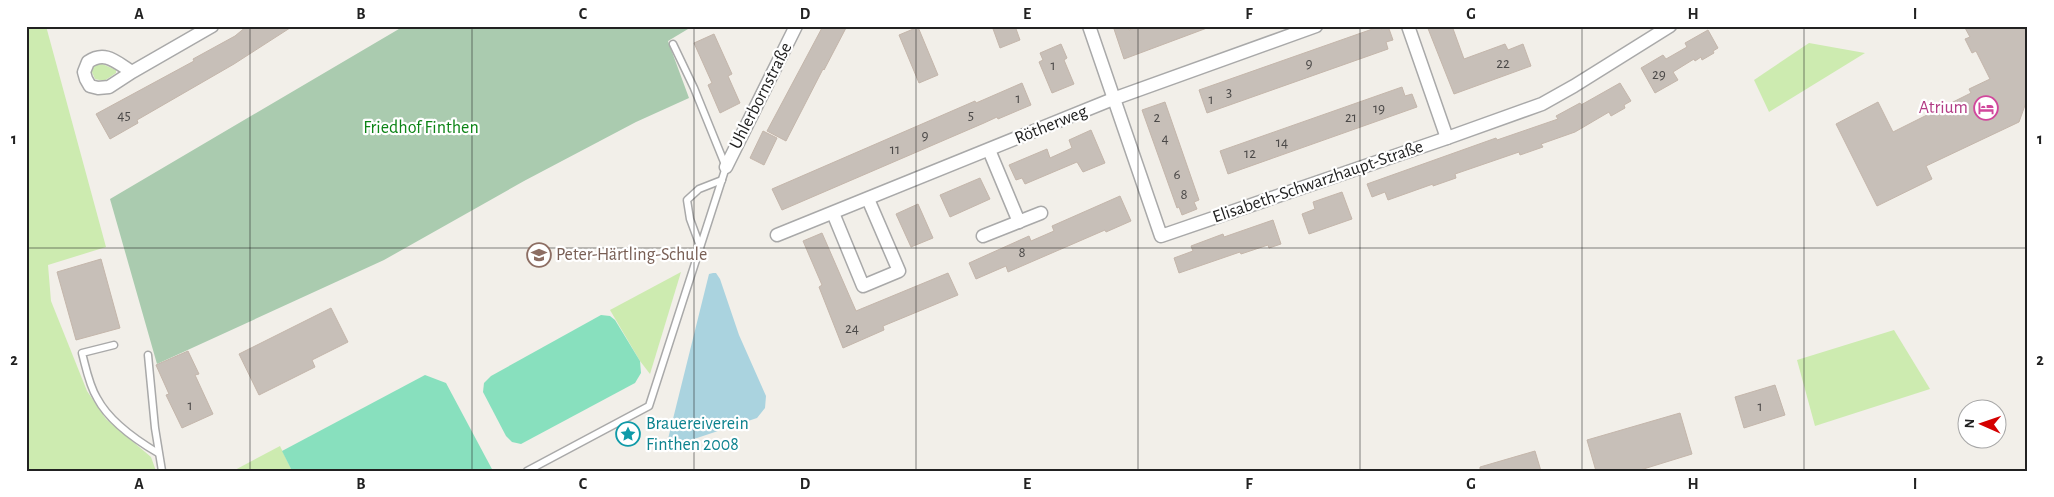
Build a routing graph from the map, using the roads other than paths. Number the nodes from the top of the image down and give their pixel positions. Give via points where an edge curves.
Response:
1 (212, 26) edge
2 (796, 26) edge
3 (1089, 26) edge
4 (1316, 26) edge
5 (1408, 26) edge
6 (1670, 26) edge
7 (673, 44) dead end
8 (132, 72) dead end
9 (1113, 99) junction
10 (1447, 138) junction
11 (989, 150) junction
12 (726, 167) junction
13 (722, 180) junction
14 (868, 199) junction
15 (833, 213) junction
16 (1041, 213) dead end
17 (1019, 222) junction
18 (777, 235) dead end
19 (984, 236) dead end
20 (700, 247) junction
21 (114, 345) dead end
22 (148, 355) dead end
23 (158, 453) junction
24 (162, 471) edge
25 (527, 471) edge

1 - 8 street
2 - 12 street, Uhlerbornstraße
3 - 9 street, Elisabeth-Schwarzhaupt-Straße
4 - 9 street, Rötherweg
5 - 10 street
6 - 10 street, Elisabeth-Schwarzhaupt-Straße via 1542,104
7 - 12 lane
9 - 10 street, Elisabeth-Schwarzhaupt-Straße via 1161,236
9 - 11 street, Rötherweg
11 - 14 street, Rötherweg
11 - 17 street
12 - 13 lane
13 - 20 lane
13 - 20 lane via 699,189 687,200
14 - 15 street, Rötherweg
14 - 15 street via 899,271 863,286
15 - 18 street, Rötherweg
16 - 17 street
17 - 19 street
20 - 25 lane via 649,406
21 - 23 lane via 82,354 97,399 119,424
22 - 23 lane
23 - 24 lane

